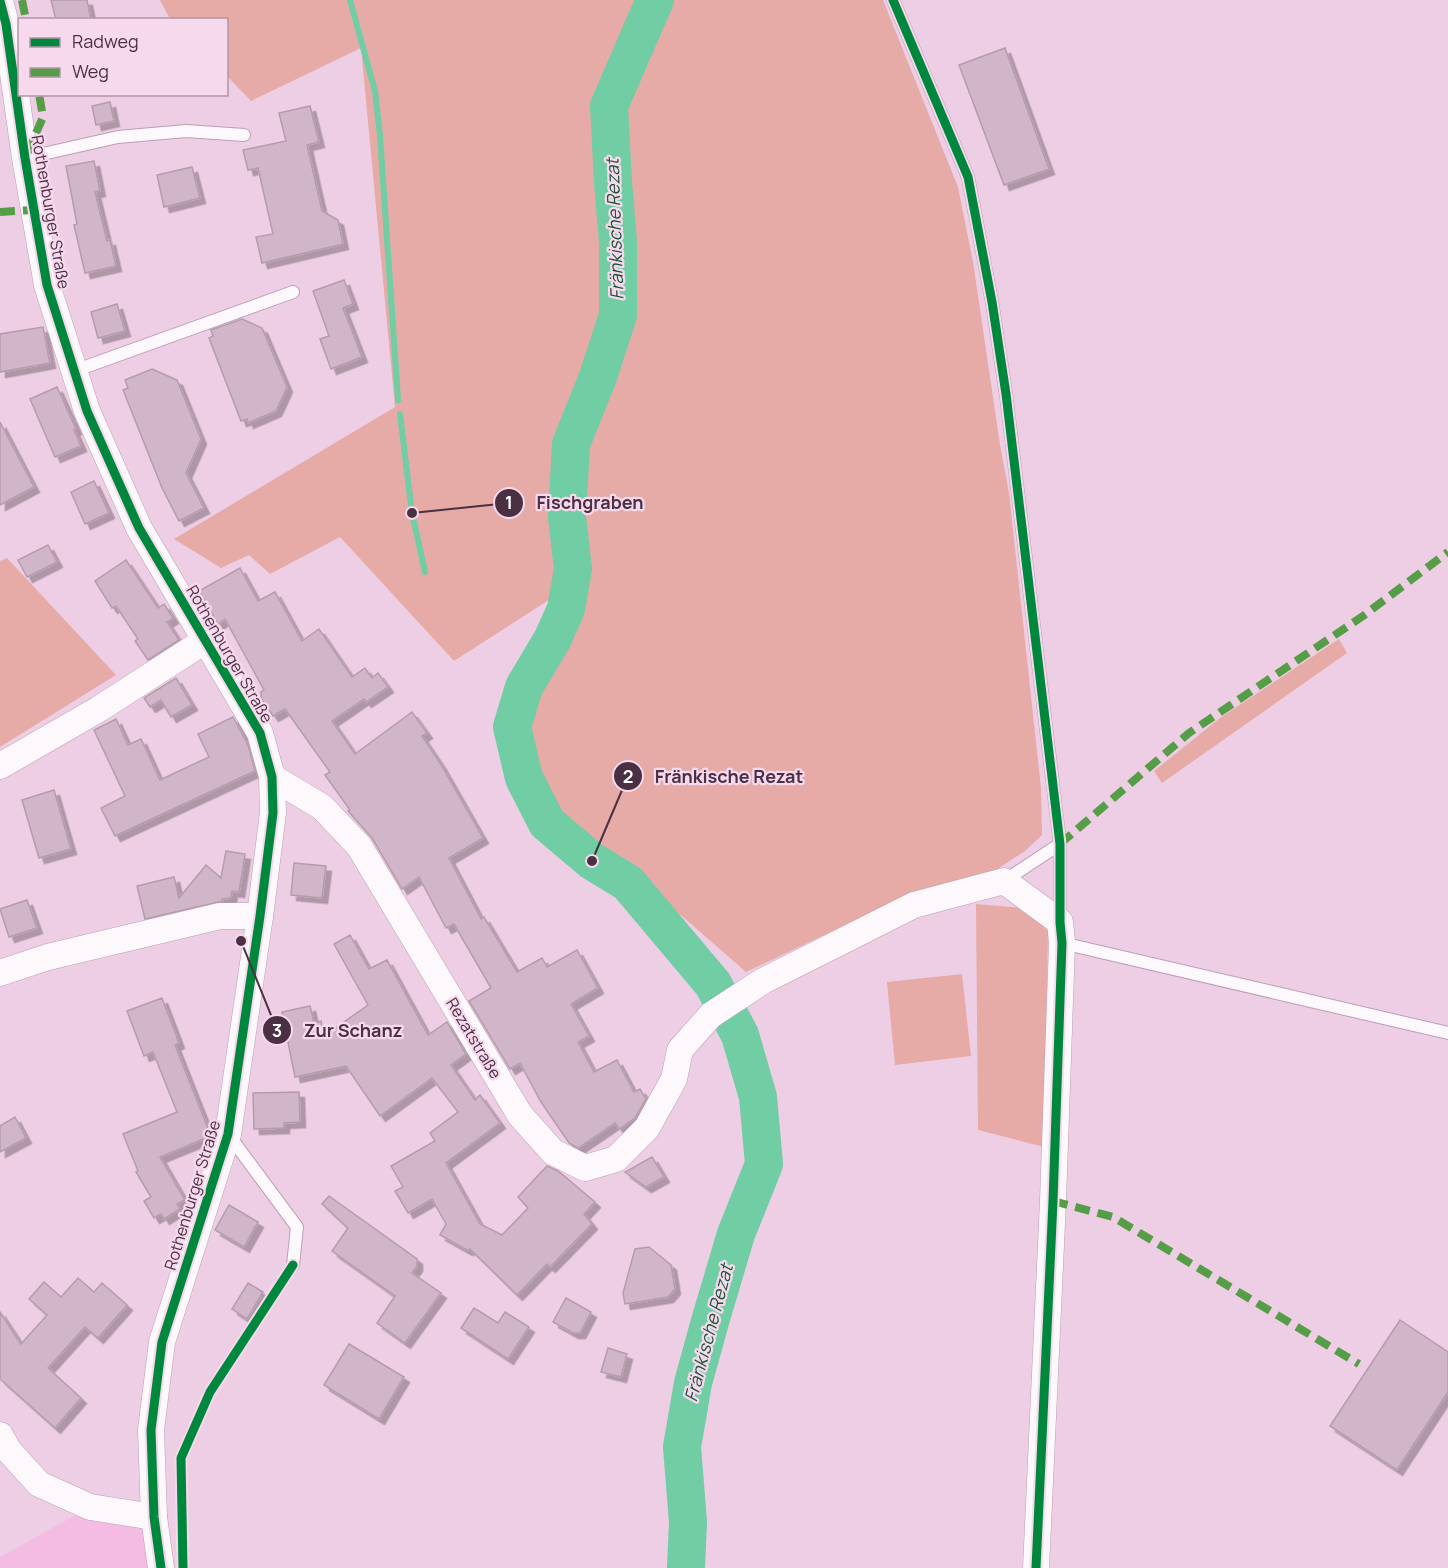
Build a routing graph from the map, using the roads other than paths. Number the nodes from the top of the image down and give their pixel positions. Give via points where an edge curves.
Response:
1 (893, 0) edge
2 (0, 1) edge
3 (6, 64) edge
4 (244, 135) dead end
5 (25, 158) junction
6 (293, 292) dead end
7 (74, 372) junction
8 (206, 640) junction
9 (0, 765) edge
10 (272, 777) junction
11 (1060, 844) junction
12 (1004, 881) junction
13 (260, 916) junction
14 (1061, 932) junction
15 (0, 973) edge
16 (1448, 1033) edge
17 (228, 1134) junction
18 (293, 1265) dead end
19 (0, 1434) edge
20 (154, 1517) junction
21 (160, 1568) edge
22 (1036, 1568) edge

1 - 11 lane via 968,177 1006,394
2 - 3 street, Rothenburger Straße via 6,24
3 - 5 street, Rothenburger Straße
4 - 5 lane, Rothenburger Straße via 186,131 118,137
5 - 7 street, Rothenburger Straße via 47,285
6 - 7 lane
7 - 8 street, Rothenburger Straße via 139,528
8 - 9 street via 99,710
8 - 10 street, Rothenburger Straße via 260,733
10 - 12 street, Rezatstraße via 322,807 359,846 520,1115 554,1152 585,1168 616,1159 647,1128 674,1079 680,1050 711,1016 763,981 914,904
10 - 13 street, Rothenburger Straße via 273,813
11 - 12 lane
11 - 14 lane
12 - 14 street
13 - 15 street via 220,916 48,957
13 - 17 street, Rothenburger Straße
14 - 16 lane
14 - 22 street
17 - 18 lane via 297,1227
17 - 20 street, Rothenburger Straße via 162,1342 151,1430
19 - 20 street via 9,1451 39,1484 90,1507
20 - 21 street, Rothenburger Straße

